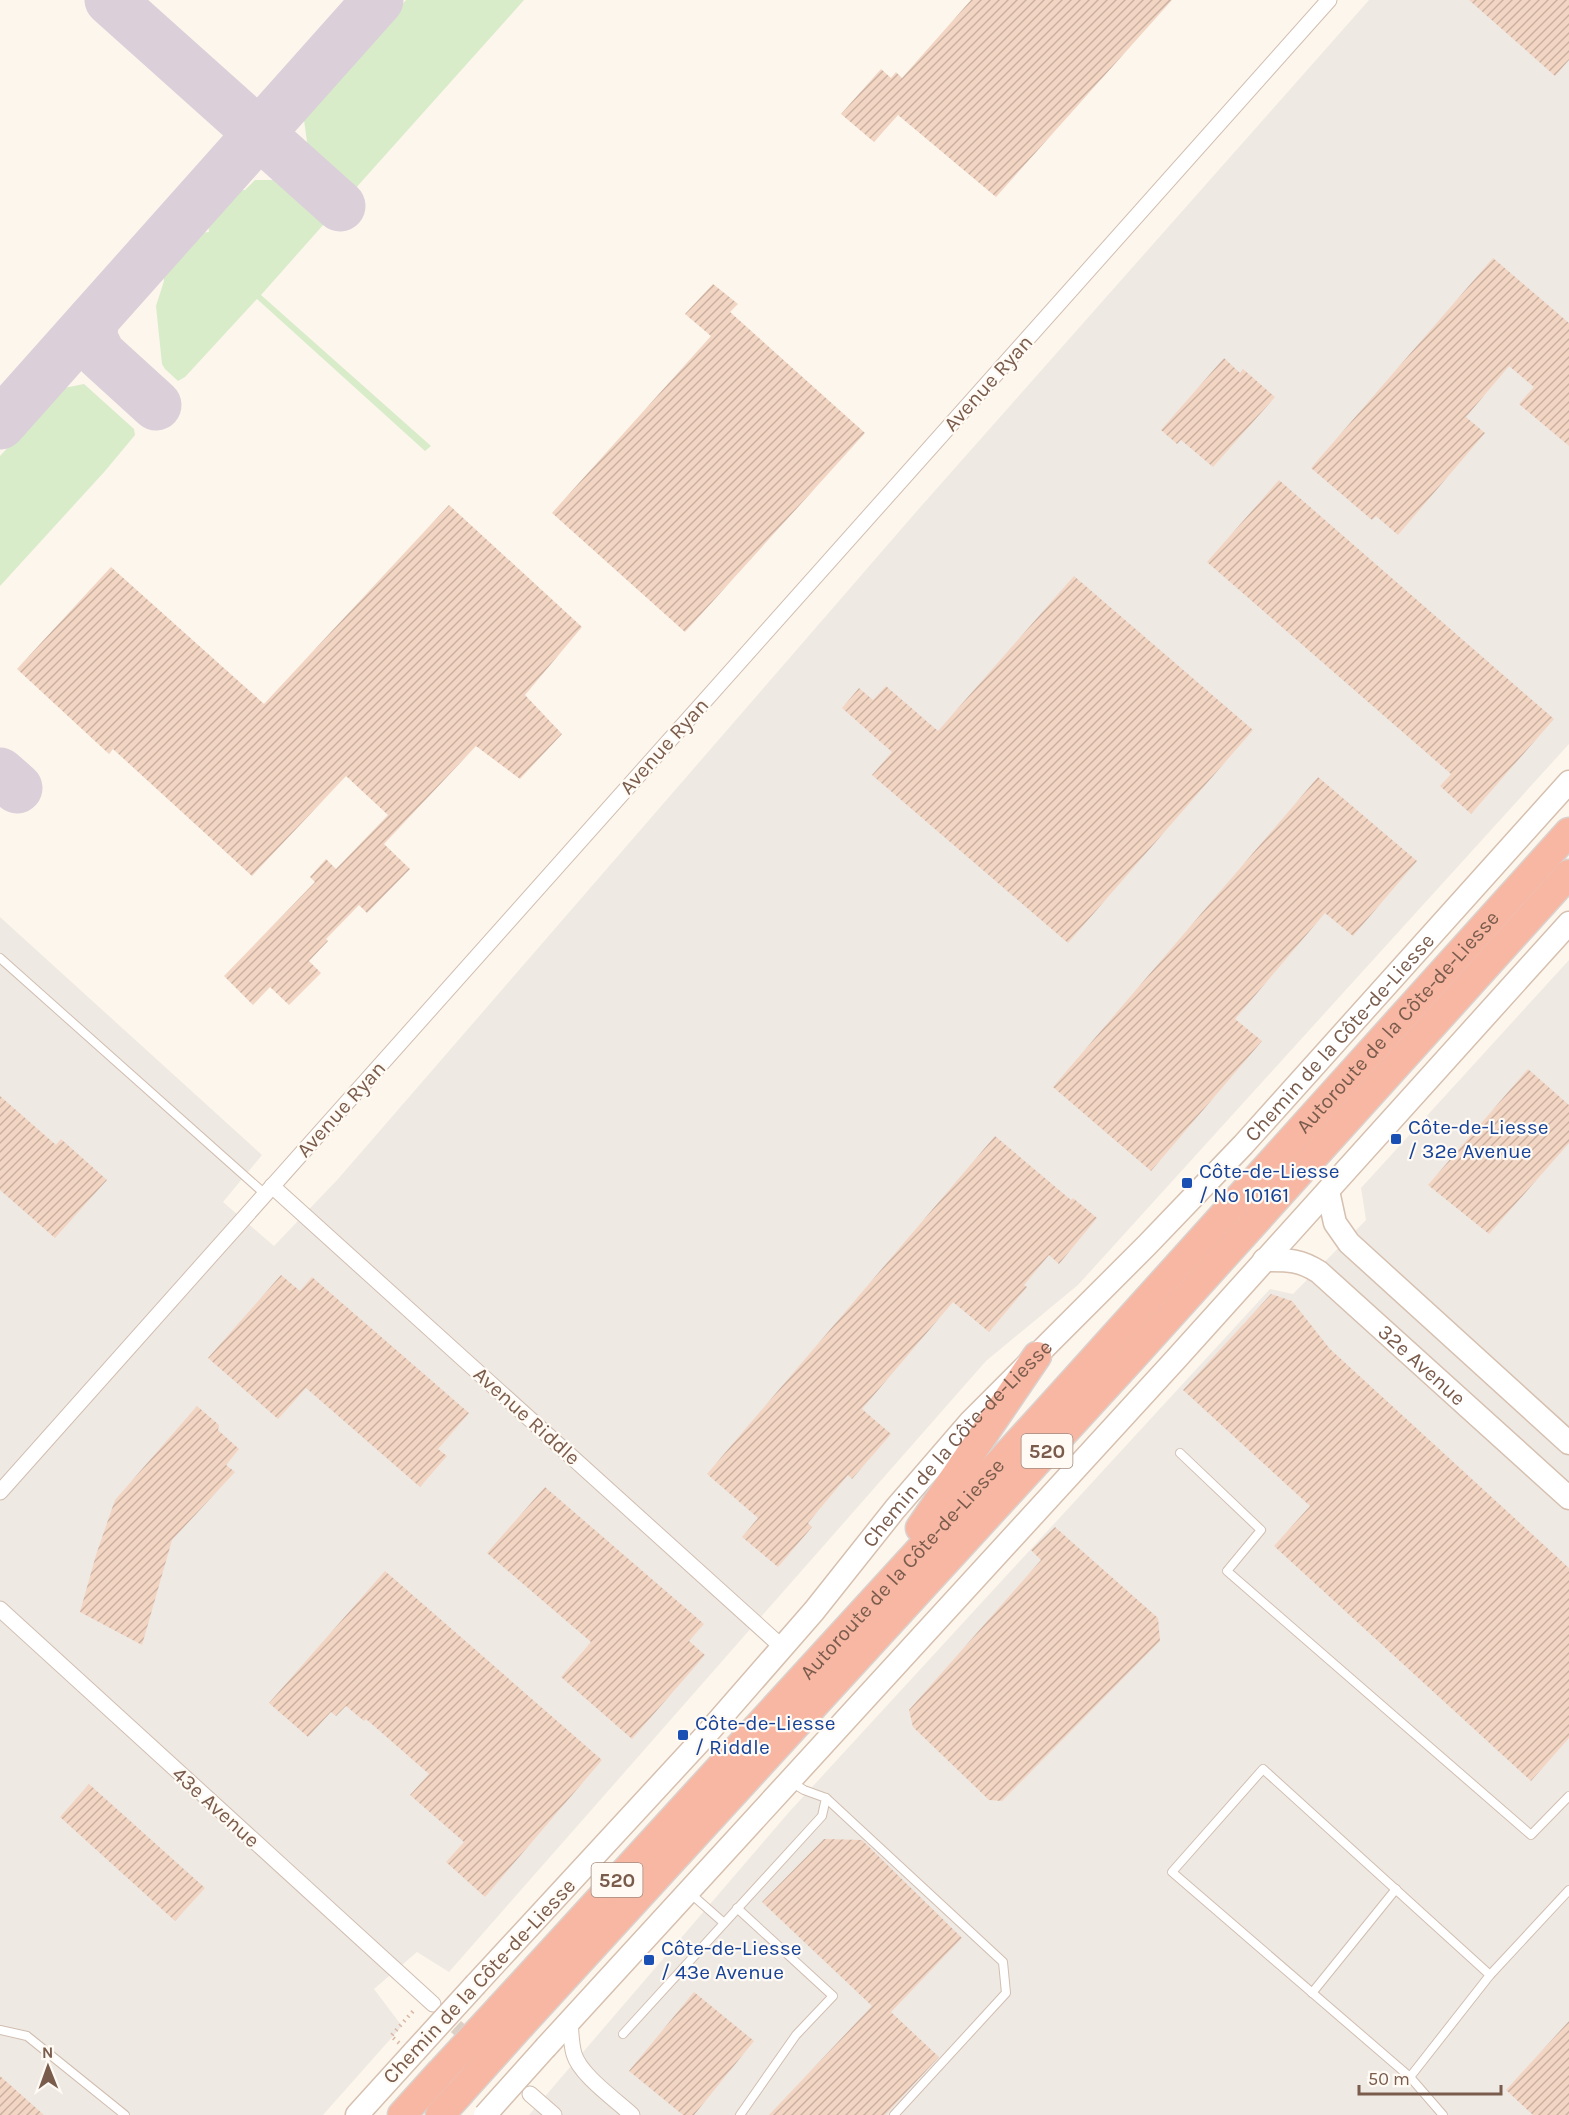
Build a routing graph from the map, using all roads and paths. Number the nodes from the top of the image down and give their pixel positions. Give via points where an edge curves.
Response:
1 (1329, 0) edge
2 (1569, 782) edge
3 (1569, 832) edge
4 (1569, 874) edge
5 (1569, 923) edge
6 (0, 958) edge
7 (268, 1190) junction
8 (1328, 1191) junction
9 (1264, 1260) junction
10 (1037, 1356) junction
11 (1569, 1443) edge
12 (1180, 1453) dead end
13 (0, 1492) edge
14 (1569, 1498) edge
15 (870, 1604) junction
16 (0, 1609) edge
17 (782, 1647) junction
18 (789, 1781) junction
19 (1569, 1796) edge
20 (826, 1798) junction
21 (1396, 1889) junction
22 (1569, 1890) edge
23 (688, 1892) junction
24 (737, 1908) junction
25 (724, 1923) junction
26 (1490, 1975) junction
27 (1312, 1993) junction
28 (433, 2004) tunnel mouth
29 (412, 2012) dead end
30 (511, 2016) junction
31 (570, 2021) junction
32 (0, 2030) edge
33 (623, 2034) dead end
34 (391, 2036) dead end
35 (1410, 2077) junction
36 (450, 2083) junction
37 (530, 2094) tunnel mouth
38 (125, 2115) edge
39 (357, 2115) edge
40 (402, 2115) edge
41 (440, 2115) edge
42 (485, 2115) edge
43 (554, 2115) edge
44 (632, 2115) edge
45 (740, 2115) edge
46 (894, 2115) edge
47 (1443, 2115) edge

1 - 7 street, Avenue Ryan
2 - 10 main road, Chemin de la Côte-de-Liesse via 1243,1145
3 - 15 highway, Autoroute de la Côte-de-Liesse / 520
4 - 30 highway, Autoroute de la Côte-de-Liesse / 520 via 1133,1357
5 - 8 main road
6 - 7 lane
7 - 13 street, Avenue Ryan
7 - 17 street, Avenue Riddle
8 - 9 main road
8 - 11 main road, 32e Avenue via 1335,1223 1349,1243
9 - 14 main road, 32e Avenue via 1296,1261 1319,1272
9 - 18 main road
10 - 15 highway
10 - 17 main road, Chemin de la Côte-de-Liesse via 934,1463
12 - 19 lane via 1261,1530 1227,1571 1531,1835
15 - 30 highway, Autoroute de la Côte-de-Liesse / 520
16 - 28 street, 43e Avenue
17 - 39 main road, Chemin de la Côte-de-Liesse, bridge
18 - 20 lane
18 - 23 main road
20 - 24 lane via 822,1816
20 - 46 lane via 1003,1962 1006,1994
21 - 26 lane
21 - 27 lane
21 - 27 lane via 1263,1769 1172,1872
22 - 26 lane
23 - 25 lane
23 - 31 main road
24 - 25 lane
24 - 45 lane via 833,1996 796,2036
25 - 33 lane
26 - 35 lane
27 - 35 lane
29 - 34 path
30 - 36 highway, Autoroute de la Côte-de-Liesse / 520, bridge
31 - 42 main road, bridge
31 - 44 street via 577,2061
32 - 38 lane via 27,2036
35 - 47 lane
36 - 40 highway, Autoroute de la Côte-de-Liesse / 520
36 - 41 highway, Autoroute de la Côte-de-Liesse / 520
37 - 43 street

